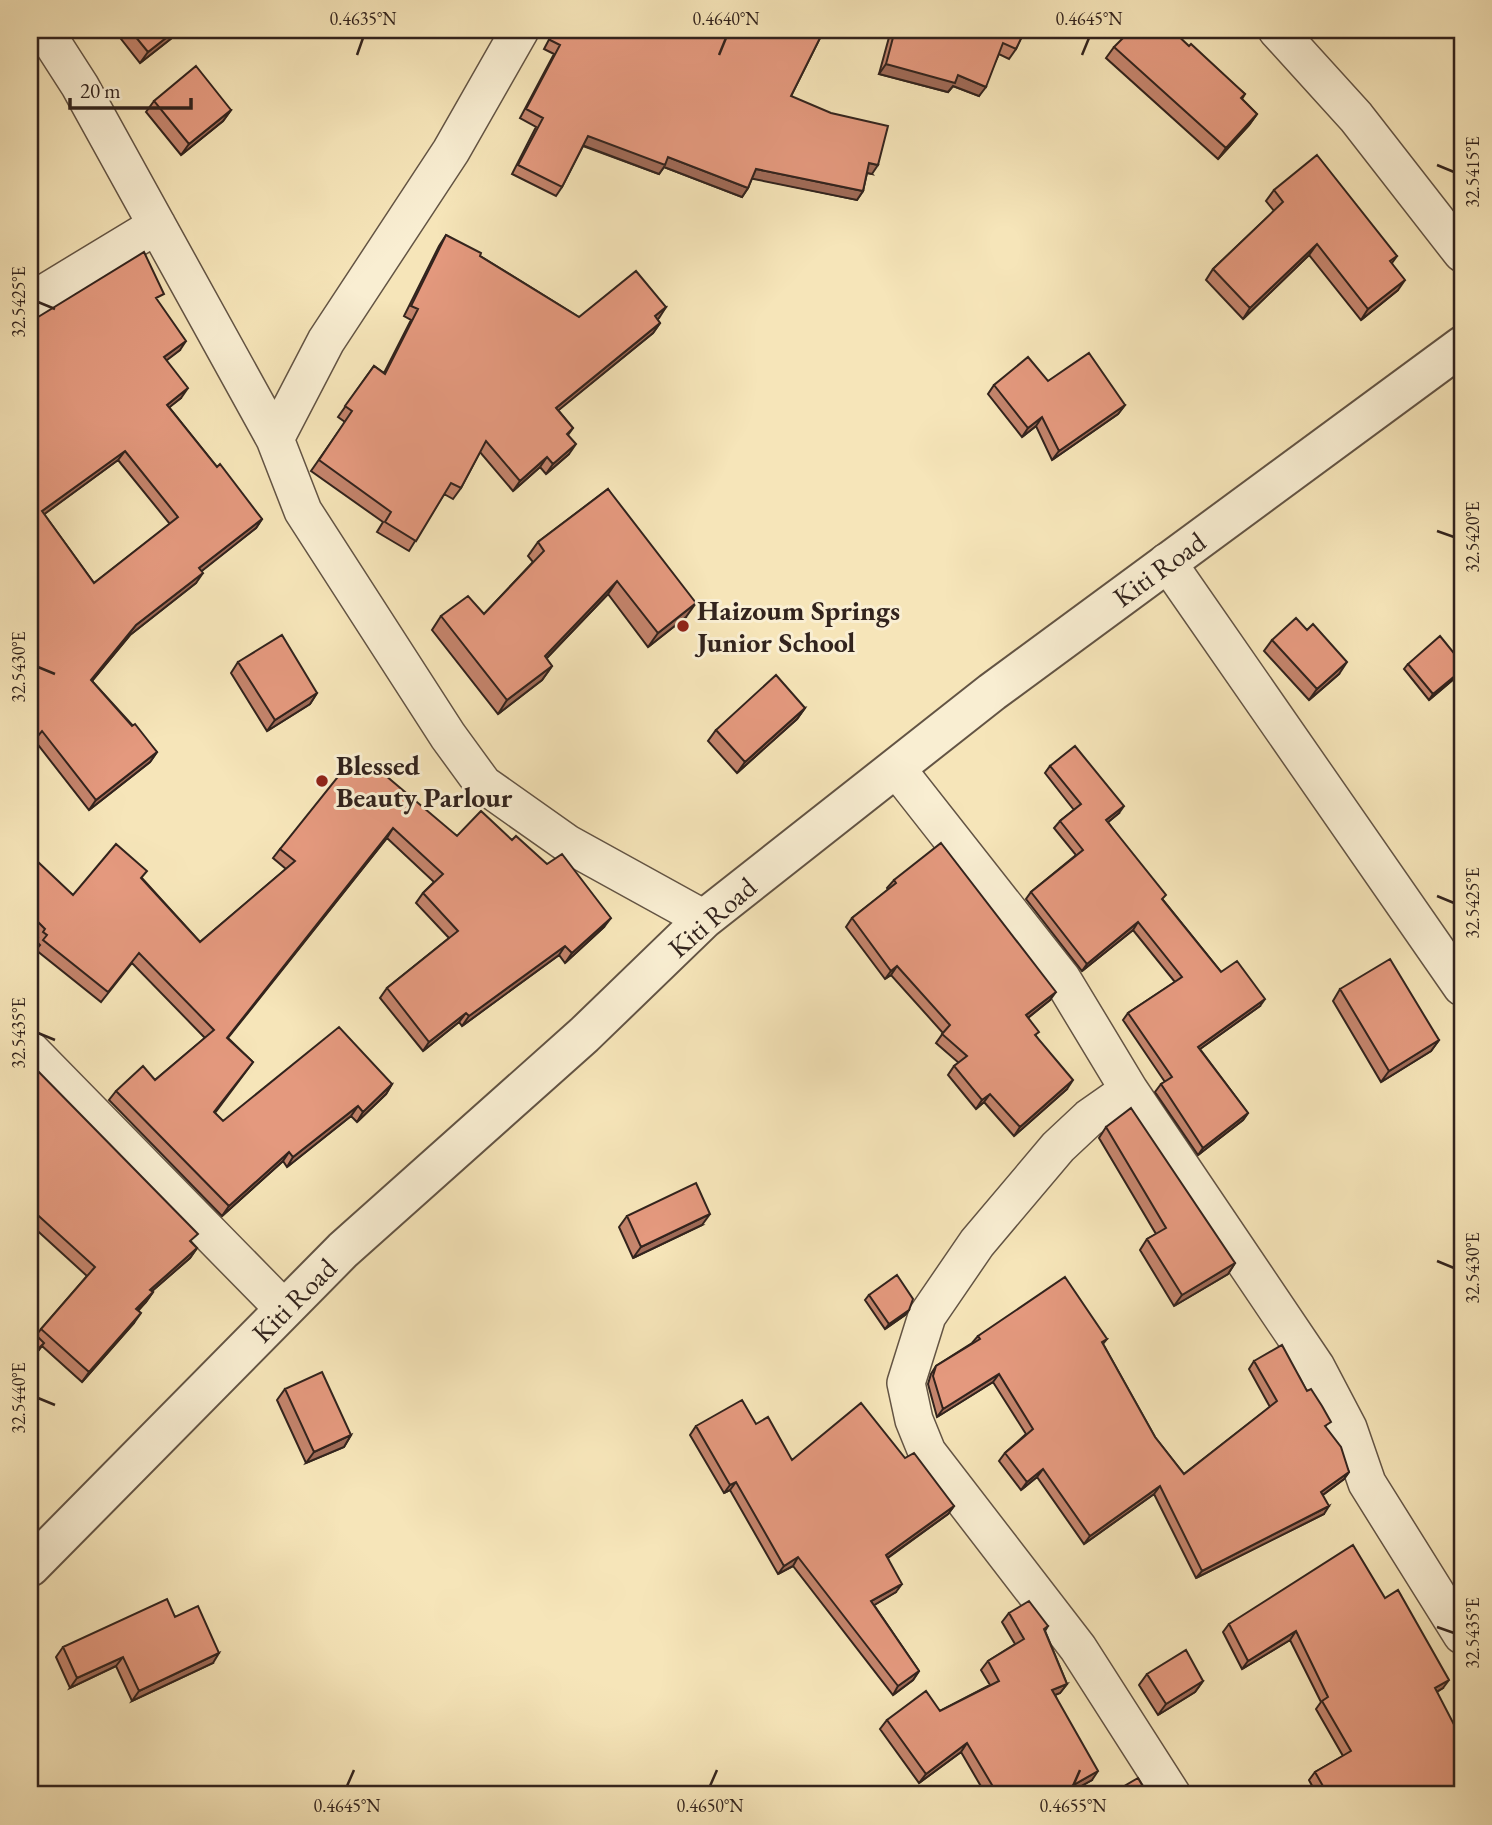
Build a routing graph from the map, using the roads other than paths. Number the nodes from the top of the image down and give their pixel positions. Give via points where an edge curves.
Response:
1 (44, 30) edge
2 (520, 30) edge
3 (1277, 30) edge
4 (157, 225) junction
5 (1462, 253) edge
6 (30, 302) edge
7 (1462, 346) edge
8 (275, 439) junction
9 (1167, 562) junction
10 (896, 768) junction
11 (704, 919) junction
12 (1462, 987) edge
13 (30, 1050) edge
14 (1129, 1090) junction
15 (284, 1309) junction
16 (30, 1567) edge
17 (1462, 1635) edge
18 (1172, 1795) edge

1 - 4 street
2 - 8 street via 451,151 326,341
3 - 5 street via 1356,117
4 - 6 street
4 - 8 street
7 - 9 street, Kiti Road
8 - 11 street via 303,512 483,784 568,844
9 - 10 street, Kiti Road
9 - 12 street
10 - 11 street, Kiti Road
10 - 14 street via 1062,979
11 - 15 street, Kiti Road
13 - 15 street
14 - 17 street via 1316,1367 1348,1428 1367,1483
14 - 18 street via 1058,1147 977,1243 927,1316 906,1383 927,1452 1077,1648
15 - 16 street, Kiti Road

